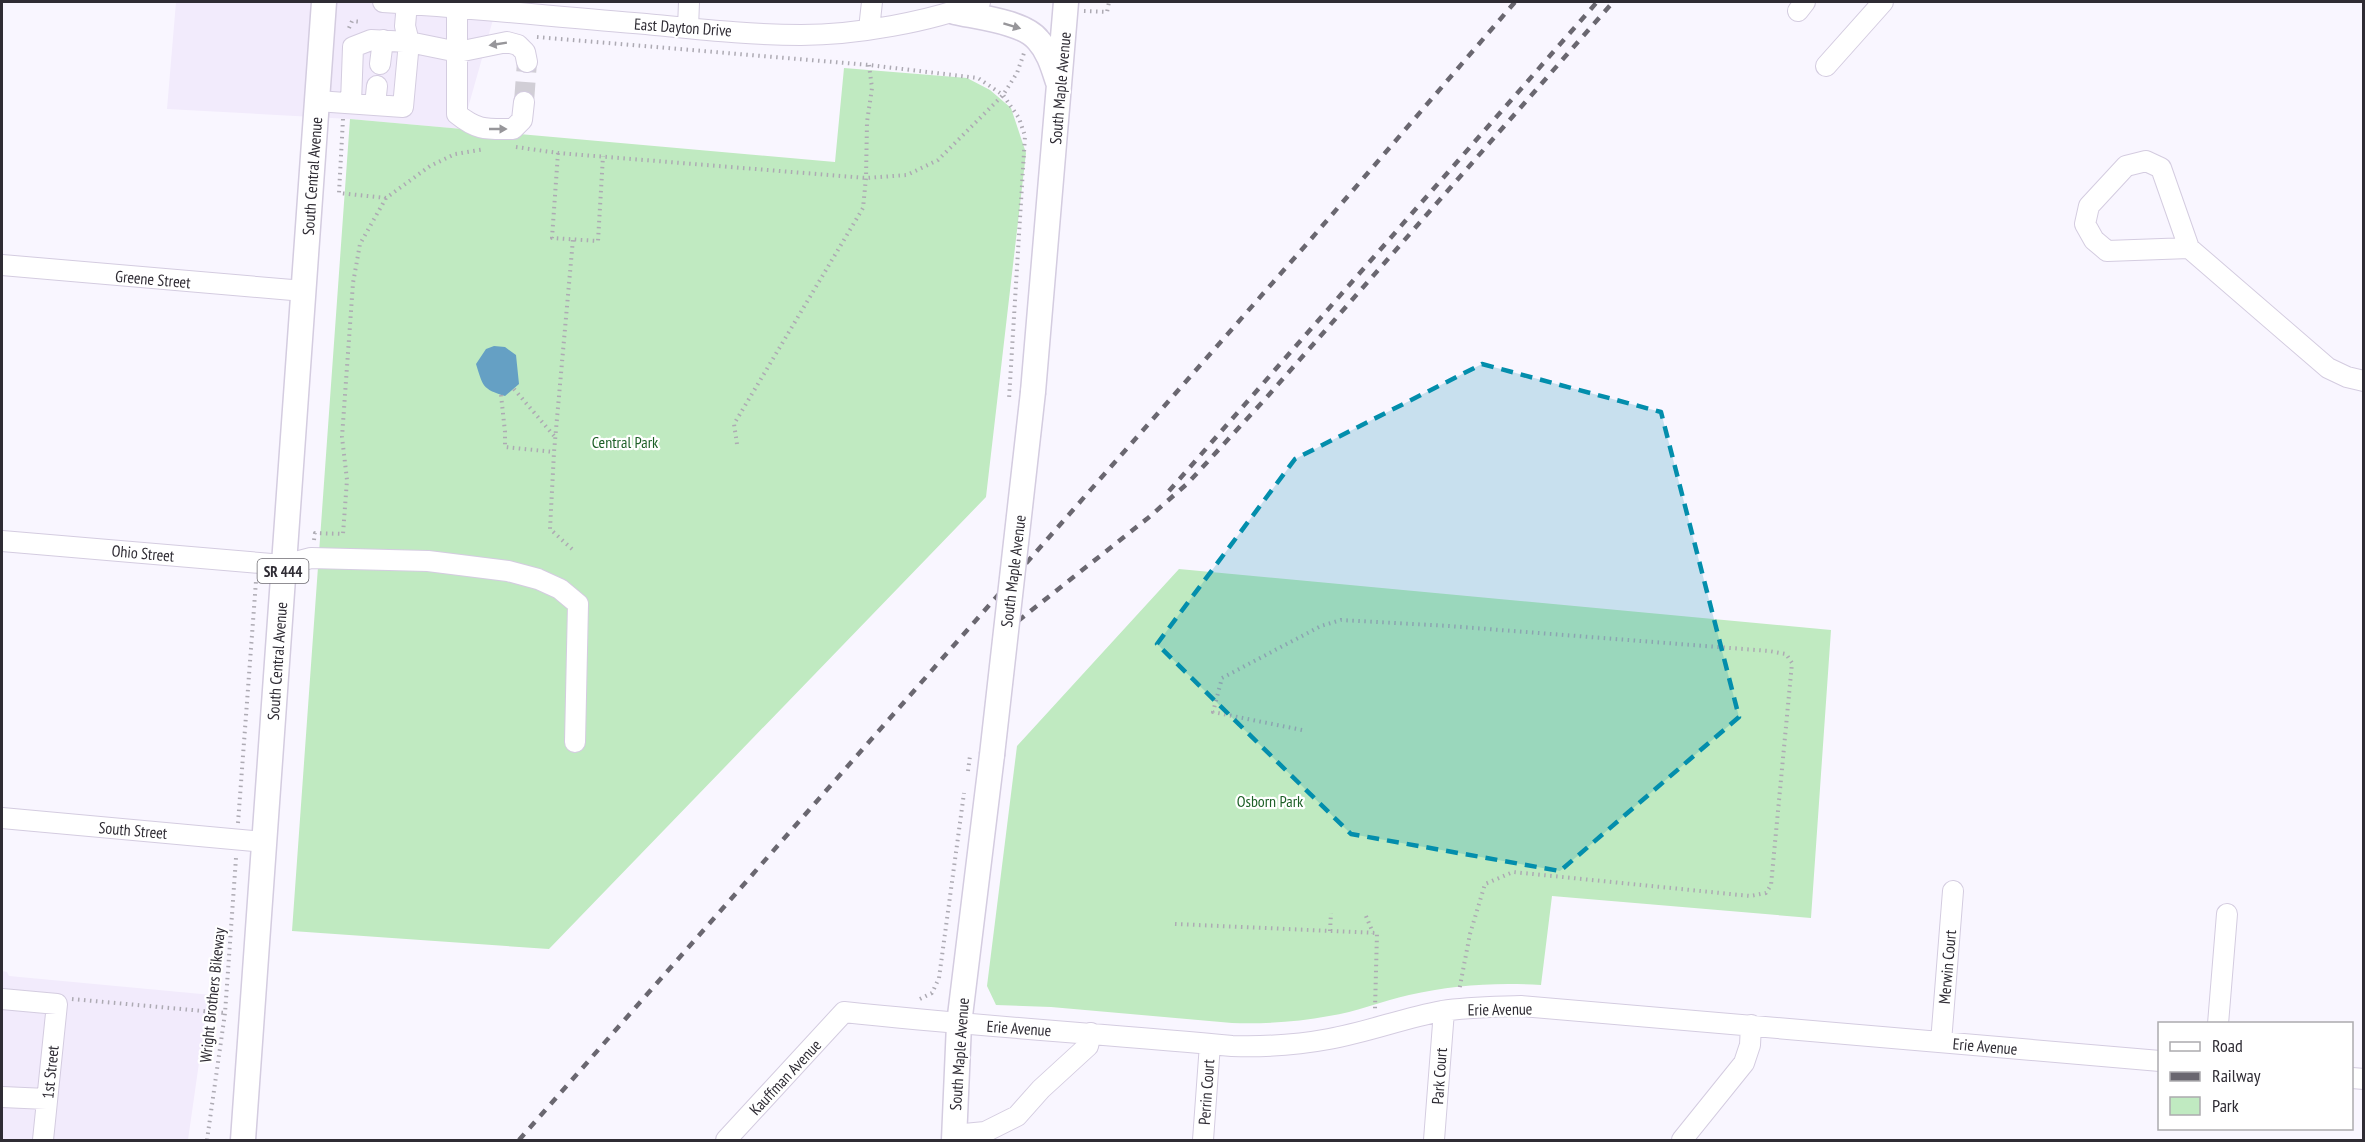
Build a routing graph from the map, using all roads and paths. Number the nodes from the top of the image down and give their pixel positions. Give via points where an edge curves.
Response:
1 (324, 2) edge
2 (383, 2) edge
3 (689, 2) edge
4 (872, 2) edge
5 (980, 2) edge
6 (1066, 2) edge
7 (1109, 2) edge
8 (1883, 2) edge
9 (407, 3) junction
10 (505, 7) edge
11 (457, 8) junction
12 (1099, 11) dead end
13 (955, 12) junction
14 (352, 21) dead end
15 (688, 28) junction
16 (869, 29) junction
17 (407, 34) junction
18 (527, 36) dead end
19 (383, 40) junction
20 (1027, 43) dead end
21 (458, 52) junction
22 (528, 62) dead end
23 (380, 64) dead end
24 (869, 65) junction
25 (1826, 66) dead end
26 (1059, 86) junction
27 (1003, 95) junction
28 (317, 101) junction
29 (524, 102) tunnel mouth
30 (351, 103) junction
31 (510, 146) dead end
32 (487, 148) dead end
33 (558, 153) junction
34 (603, 156) junction
35 (866, 178) junction
36 (339, 193) dead end
37 (387, 198) junction
38 (573, 239) junction
39 (2189, 248) junction
40 (2, 265) edge
41 (304, 291) junction
42 (2364, 381) edge
43 (514, 389) dead end
44 (501, 395) dead end
45 (1009, 400) dead end
46 (556, 438) junction
47 (737, 444) dead end
48 (554, 452) junction
49 (314, 538) dead end
50 (2, 541) edge
51 (572, 549) dead end
52 (284, 565) junction
53 (261, 581) dead end
54 (1302, 730) dead end
55 (575, 742) dead end
56 (968, 771) dead end
57 (966, 782) dead end
58 (964, 792) dead end
59 (2, 818) edge
60 (239, 818) dead end
61 (264, 842) junction
62 (236, 852) dead end
63 (1953, 891) dead end
64 (1331, 913) dead end
65 (2227, 914) dead end
66 (1366, 916) dead end
67 (1175, 924) dead end
68 (1330, 931) junction
69 (1373, 933) junction
70 (2, 999) edge
71 (917, 1000) dead end
72 (57, 1004) junction
73 (1450, 1010) junction
74 (844, 1012) joint
75 (225, 1013) junction
76 (2218, 1022) edge
77 (959, 1024) junction
78 (1751, 1025) junction
79 (1376, 1027) junction
80 (1091, 1033) junction
81 (1941, 1042) junction
82 (1210, 1044) junction
83 (2158, 1061) edge
84 (2, 1097) edge
85 (47, 1099) junction
86 (954, 1138) edge
87 (43, 1140) edge
88 (207, 1140) edge
89 (243, 1140) edge
90 (726, 1140) edge
91 (1203, 1140) edge
92 (1434, 1140) edge
93 (1682, 1140) edge

1 - 28 main road, South Central Avenue / SR 444
2 - 9 street, East Dayton Drive
3 - 15 street
4 - 16 street
5 - 13 street, East Dayton Drive
6 - 26 main road, South Maple Avenue
7 - 12 path via 1107,12
8 - 25 street
9 - 11 street, East Dayton Drive
9 - 17 street
10 - 11 street, East Dayton Drive
10 - 15 street, East Dayton Drive
11 - 21 street
13 - 16 street, East Dayton Drive
13 -> 26 main road via 1015,26 1038,38
14 - 17 path
15 - 16 street, East Dayton Drive via 802,35
17 - 19 street
17 - 21 street
17 - 30 street via 403,107 376,96
18 - 24 path
19 - 23 street
19 - 30 street via 354,47
20 - 27 path via 1017,73
22 -> 21 street via 518,45 507,42
21 -> 29 street via 457,114 471,126 513,129 522,120
24 - 27 path via 978,78
24 - 35 path via 872,88
26 - 77 main road, South Maple Avenue, bridge via 1033,392
27 - 35 path via 938,160 907,175
27 - 45 path via 1019,118 1025,136
28 - 30 street
28 - 41 main road, South Central Avenue / SR 444
31 - 33 path
32 - 37 path via 455,154 430,166
33 - 34 path
33 - 38 path via 552,238
34 - 35 path
34 - 38 path via 598,241
35 - 47 path via 863,208 734,424
36 - 37 path
37 - 49 path via 360,244 352,283 342,438 347,480 343,534 315,533
38 - 46 path
39 - 39 street via 2161,168 2146,161 2126,166 2089,206 2085,224 2094,240 2107,250
39 - 42 street via 2328,368
40 - 41 street, Greene Street
41 - 52 main road, South Central Avenue / SR 444
43 - 46 path
44 - 48 path via 505,447
46 - 48 path
48 - 51 path via 550,529
50 - 52 street, Ohio Street
52 - 55 street, Ohio Street via 311,558 428,561 508,571 560,589 578,604
52 - 61 main road, South Central Avenue / SR 444
53 - 60 path via 256,581
54 - 73 path via 1213,712 1222,678 1321,626 1341,620 1769,651 1786,654 1792,663 1771,885 1766,893 1750,896 1513,872 1499,877 1485,884
56 - 57 path
58 - 71 path via 939,978 932,993
59 - 61 street, South Street
61 - 89 main road, South Central Avenue / SR 444
62 - 75 path, Wright Brothers Bikeway
63 - 81 street, Merwin Court
64 - 68 path
65 - 76 street
66 - 69 path
67 - 68 path
68 - 69 path
69 - 79 path via 1377,933
70 - 72 street
72 - 75 path via 73,999
72 - 85 street, 1st Street
73 - 78 street, Erie Avenue via 1521,1006
73 - 79 street, Erie Avenue
73 - 92 street, Park Court
74 - 77 street, Erie Avenue
74 - 90 street, Kauffman Avenue
75 - 88 path, Wright Brothers Bikeway
77 - 80 street, Erie Avenue
77 - 86 main road, South Maple Avenue
78 - 81 street, Erie Avenue
78 - 93 street via 1744,1062
79 - 82 street, Erie Avenue via 1288,1045
80 - 82 street, Erie Avenue
80 - 86 street via 1088,1046 1017,1116 985,1132
81 - 83 street, Erie Avenue
82 - 91 street, Perrin Court
84 - 85 street
85 - 87 street, 1st Street

